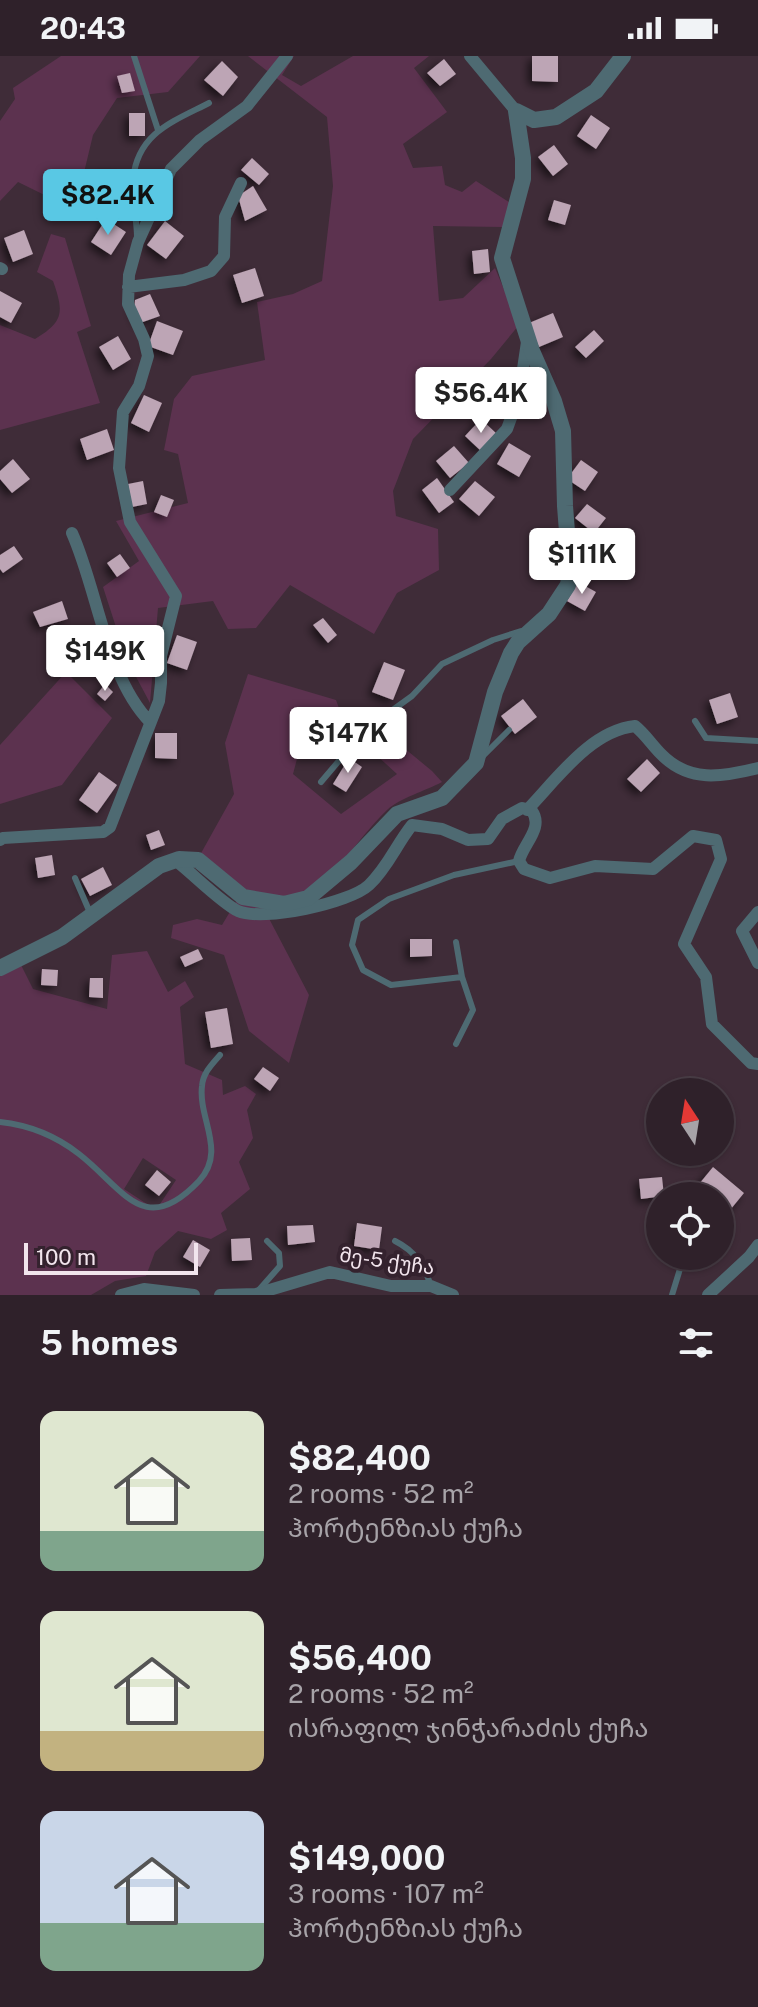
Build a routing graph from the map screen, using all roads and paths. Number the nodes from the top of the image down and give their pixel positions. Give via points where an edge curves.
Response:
1 (134, 56) edge
2 (287, 56) edge
3 (470, 56) edge
4 (623, 56) edge
5 (209, 103) dead end
6 (516, 111) junction
7 (158, 130) junction
8 (241, 183) dead end
9 (137, 247) junction
10 (128, 287) junction
11 (528, 334) junction
12 (450, 490) dead end
13 (72, 533) dead end
14 (540, 625) junction
15 (695, 721) dead end
16 (150, 722) junction
17 (509, 730) dead end
18 (758, 741) edge
19 (476, 763) junction
20 (758, 768) edge
21 (321, 782) dead end
22 (527, 810) junction
23 (0, 840) edge
24 (179, 859) junction
25 (519, 861) junction
26 (75, 878) dead end
27 (758, 912) edge
28 (92, 917) junction
29 (456, 942) dead end
30 (758, 963) edge
31 (0, 968) edge
32 (462, 977) junction
33 (456, 1044) dead end
34 (220, 1055) dead end
35 (758, 1064) edge
36 (0, 1122) edge
37 (267, 1241) dead end
38 (395, 1241) dead end
39 (758, 1245) edge
40 (680, 1270) edge
41 (431, 1286) junction
42 (256, 1294) edge
43 (453, 1294) edge
44 (121, 1295) edge
45 (194, 1295) edge
46 (220, 1295) edge
47 (672, 1295) edge
48 (708, 1295) edge

1 - 7 lane
2 - 9 street via 247,106 171,169
3 - 6 street
4 - 6 street via 596,91 556,117 534,120
5 - 7 lane
6 - 11 street via 523,179 502,258
7 - 9 lane via 139,152 133,181
8 - 10 street via 225,217 224,256 211,271
9 - 10 street
10 - 16 street via 128,304 148,356 139,386 123,412 119,468 130,522 176,596 161,656 159,701
11 - 12 street via 519,396 507,429
11 - 14 street via 563,431 566,457 568,585
13 - 16 street via 123,683
14 - 19 street via 518,642 504,668
14 - 21 lane via 442,664 412,696 365,730
15 - 18 lane via 706,738
16 - 23 street via 110,827 103,832
17 - 19 lane
19 - 24 street via 442,798 397,814 308,898 284,904 243,897 198,860
20 - 22 street via 724,777 694,775 678,769 635,726 621,727 599,738
22 - 24 street via 502,819 488,839 468,840 412,825 366,888 318,907 275,915 240,912
22 - 25 street via 537,817 536,828
24 - 28 street via 159,866
25 - 32 lane via 454,875 389,899 358,920 352,945 363,970 391,985
25 - 35 street via 524,869 550,878 595,866 653,869 693,836 716,840 721,859 684,944 706,977 712,1024
26 - 28 lane
27 - 30 street via 742,931
28 - 31 street
29 - 32 lane
32 - 33 lane via 473,1010
34 - 36 lane via 207,1069 202,1087 212,1141 209,1167 180,1199 165,1207 130,1200 77,1152 28,1125
37 - 42 lane via 279,1253 280,1266
38 - 41 lane via 411,1249
39 - 48 street
40 - 47 lane
41 - 42 street, მე-5 ქუჩა via 391,1286 330,1272
41 - 43 street, მე-5 ქუჩა
42 - 46 street, მე-5 ქუჩა
44 - 45 street via 144,1289

